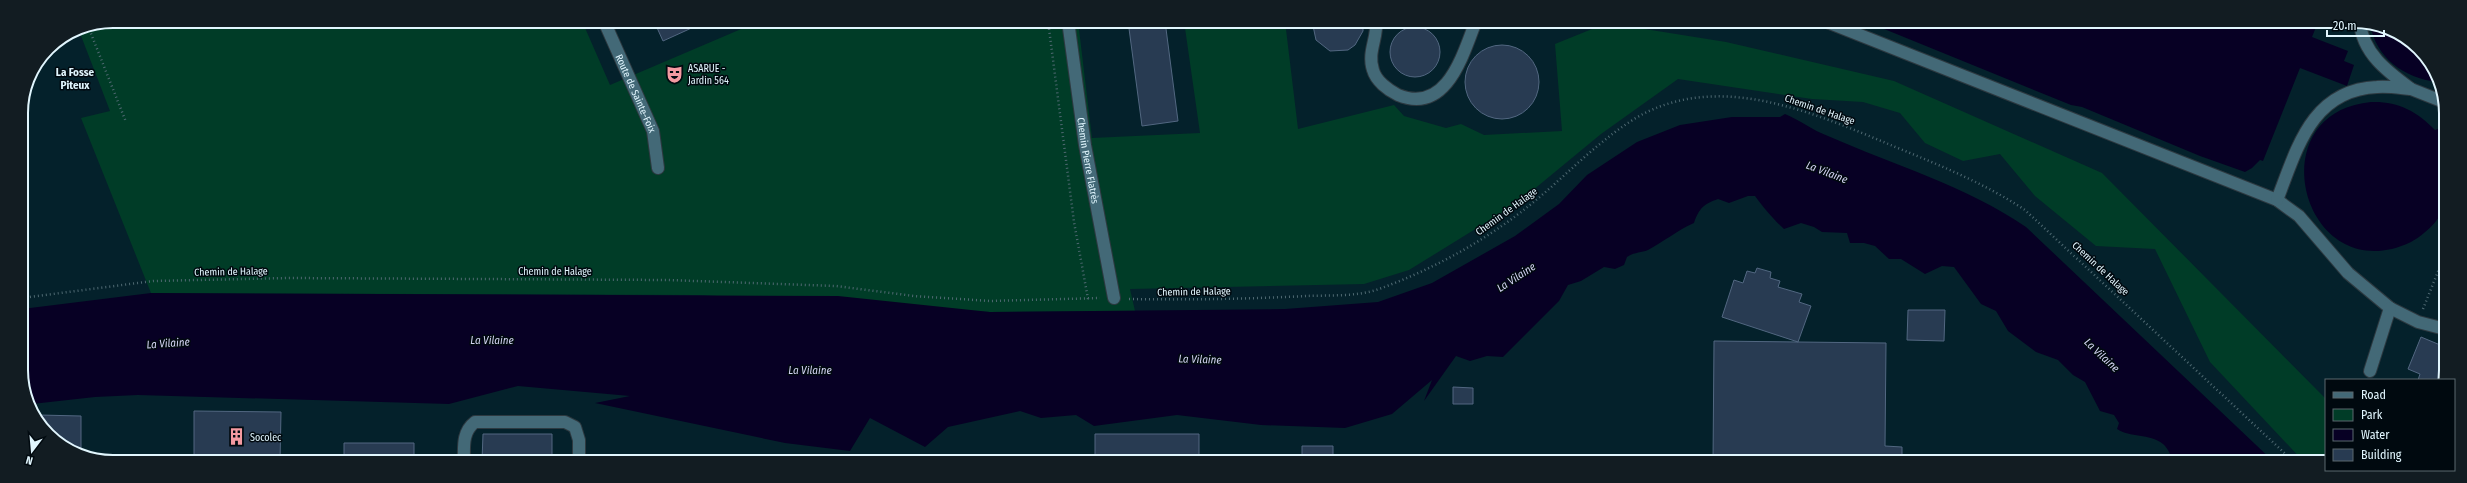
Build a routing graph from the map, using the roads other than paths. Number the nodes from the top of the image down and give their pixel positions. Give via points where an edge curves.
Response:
1 (607, 28) edge
2 (1069, 28) edge
3 (1375, 28) edge
4 (1473, 28) edge
5 (1842, 28) edge
6 (2360, 29) edge
7 (2411, 89) junction
8 (2437, 99) edge
9 (658, 168) dead end
10 (2277, 200) junction
11 (1114, 298) road end
12 (2390, 308) junction
13 (2439, 327) edge
14 (2370, 372) dead end
15 (464, 455) edge
16 (579, 455) edge

1 - 9 street, Route de Sainte-Foix via 653,131
2 - 11 street, Chemin Pierre Flatrès via 1085,145
3 - 4 street via 1371,48 1373,71 1390,91 1416,98 1430,96 1450,81
5 - 10 street
6 - 7 street via 2373,56 2385,70
7 - 8 street
7 - 10 street via 2377,87 2352,91 2323,107 2303,133
10 - 12 street via 2299,216 2348,273
12 - 13 street via 2418,322
12 - 14 street
15 - 16 street via 464,439 469,427 475,422 565,422 575,427 579,440

